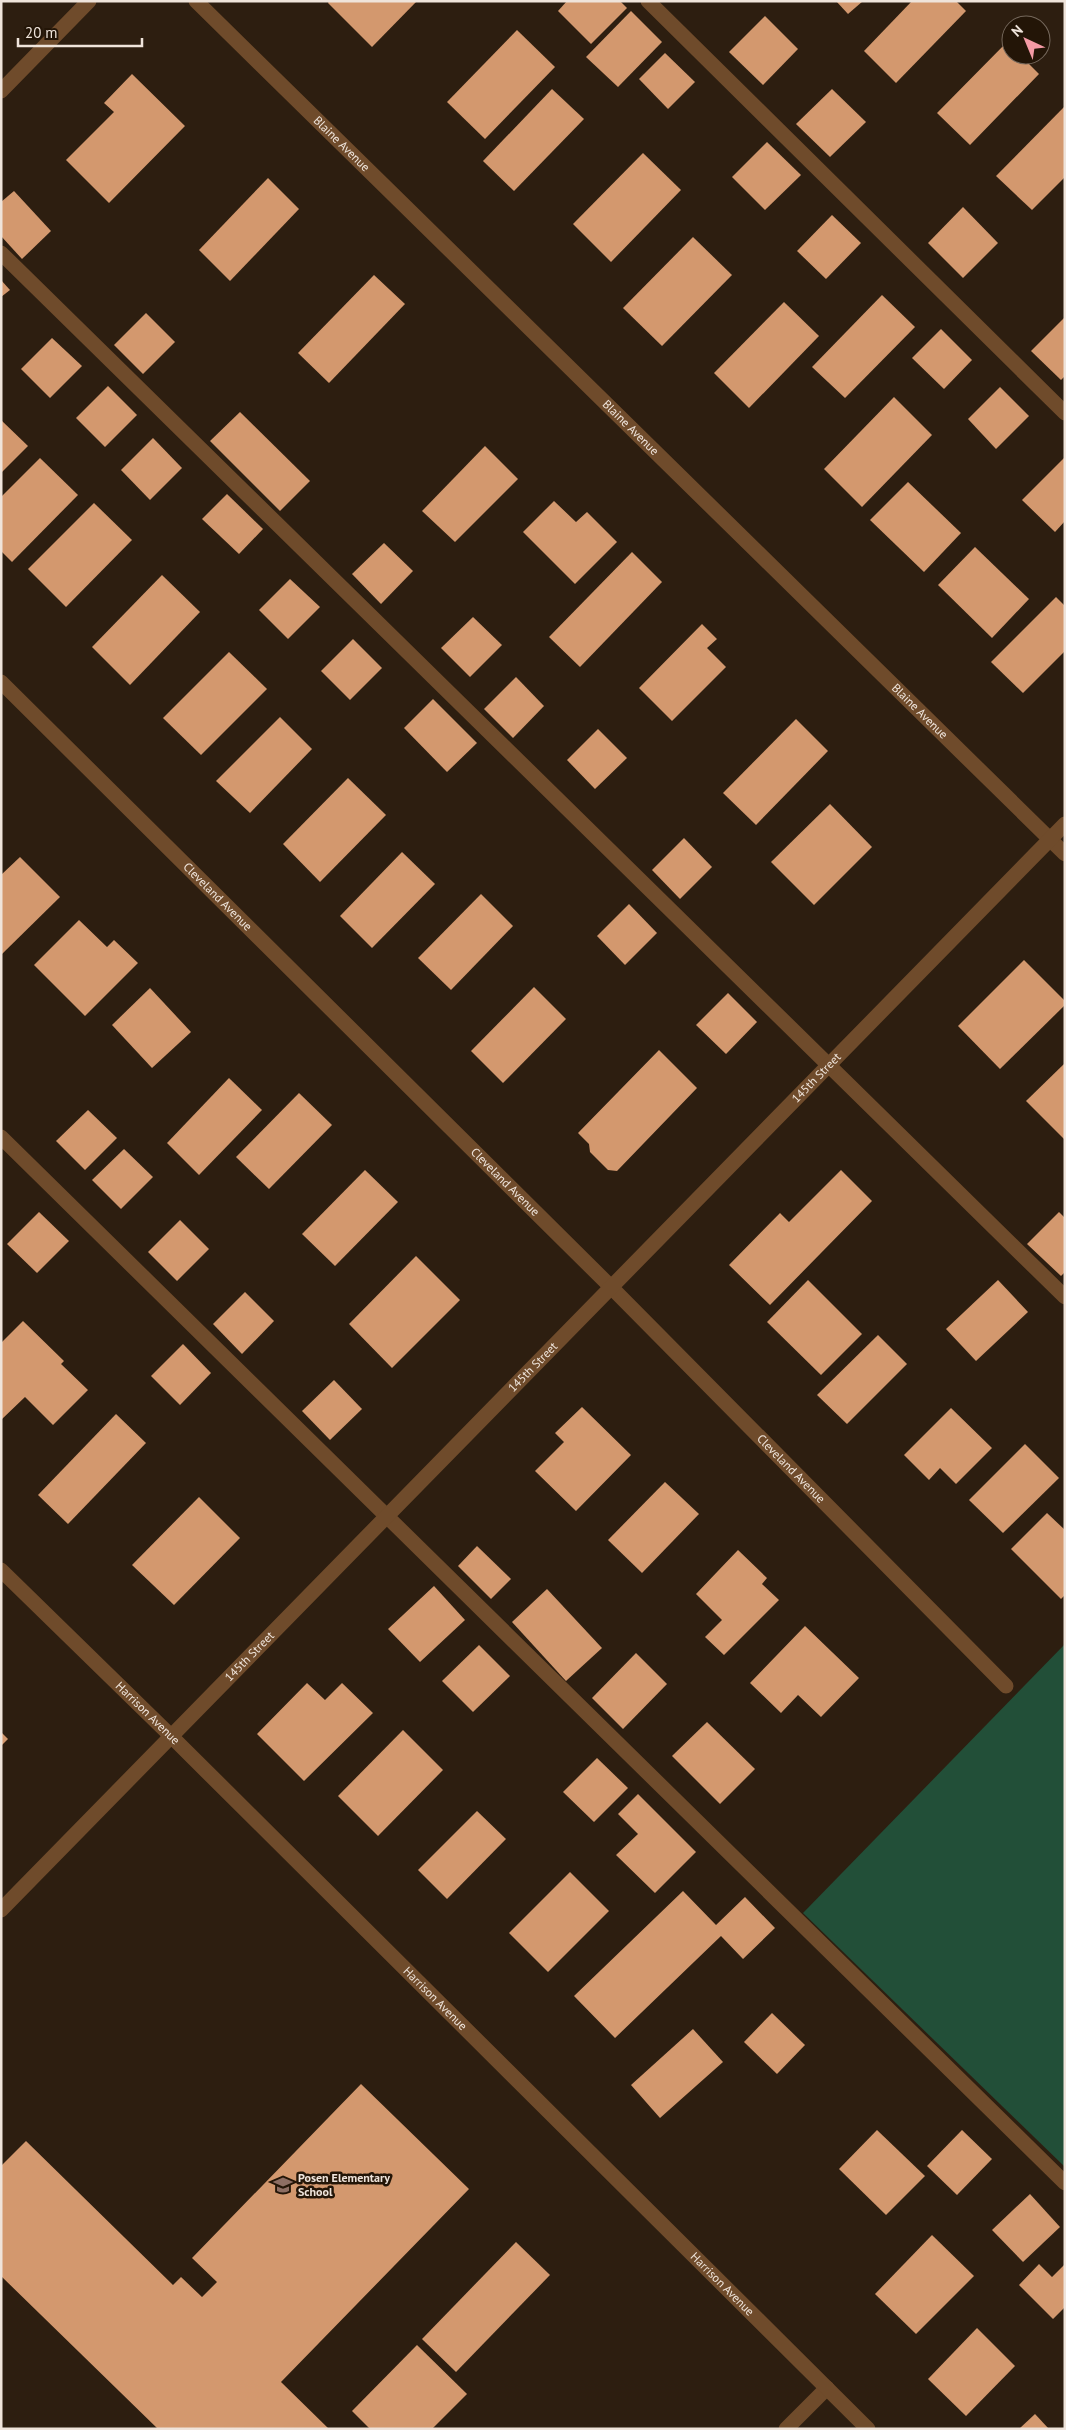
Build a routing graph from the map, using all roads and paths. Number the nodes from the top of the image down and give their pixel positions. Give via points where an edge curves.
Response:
1 (89, 1) edge
2 (196, 1) edge
3 (648, 1) edge
4 (1, 91) edge
5 (1, 253) edge
6 (1065, 413) edge
7 (1, 682) edge
8 (1065, 824) edge
9 (1050, 840) junction
10 (1065, 854) edge
11 (828, 1066) junction
12 (1, 1137) edge
13 (612, 1287) junction
14 (1065, 1297) edge
15 (387, 1516) junction
16 (1, 1570) edge
17 (1006, 1686) dead end
18 (172, 1737) junction
19 (1, 1910) edge
20 (1065, 2183) edge
21 (827, 2388) junction
22 (786, 2429) edge
23 (868, 2429) edge

1 - 4 street
2 - 9 street, Blaine Avenue
3 - 6 street
5 - 11 street
7 - 13 street, Cleveland Avenue
8 - 9 street, 145th Street
9 - 10 street, Blaine Avenue
9 - 11 street, 145th Street
11 - 13 street, 145th Street
11 - 14 street
12 - 15 street
13 - 15 street, 145th Street
13 - 17 street, Cleveland Avenue
15 - 18 street, 145th Street
15 - 20 street
16 - 18 street, Harrison Avenue
18 - 19 street, 145th Street
18 - 21 street, Harrison Avenue
21 - 22 street
21 - 23 street, Harrison Avenue

